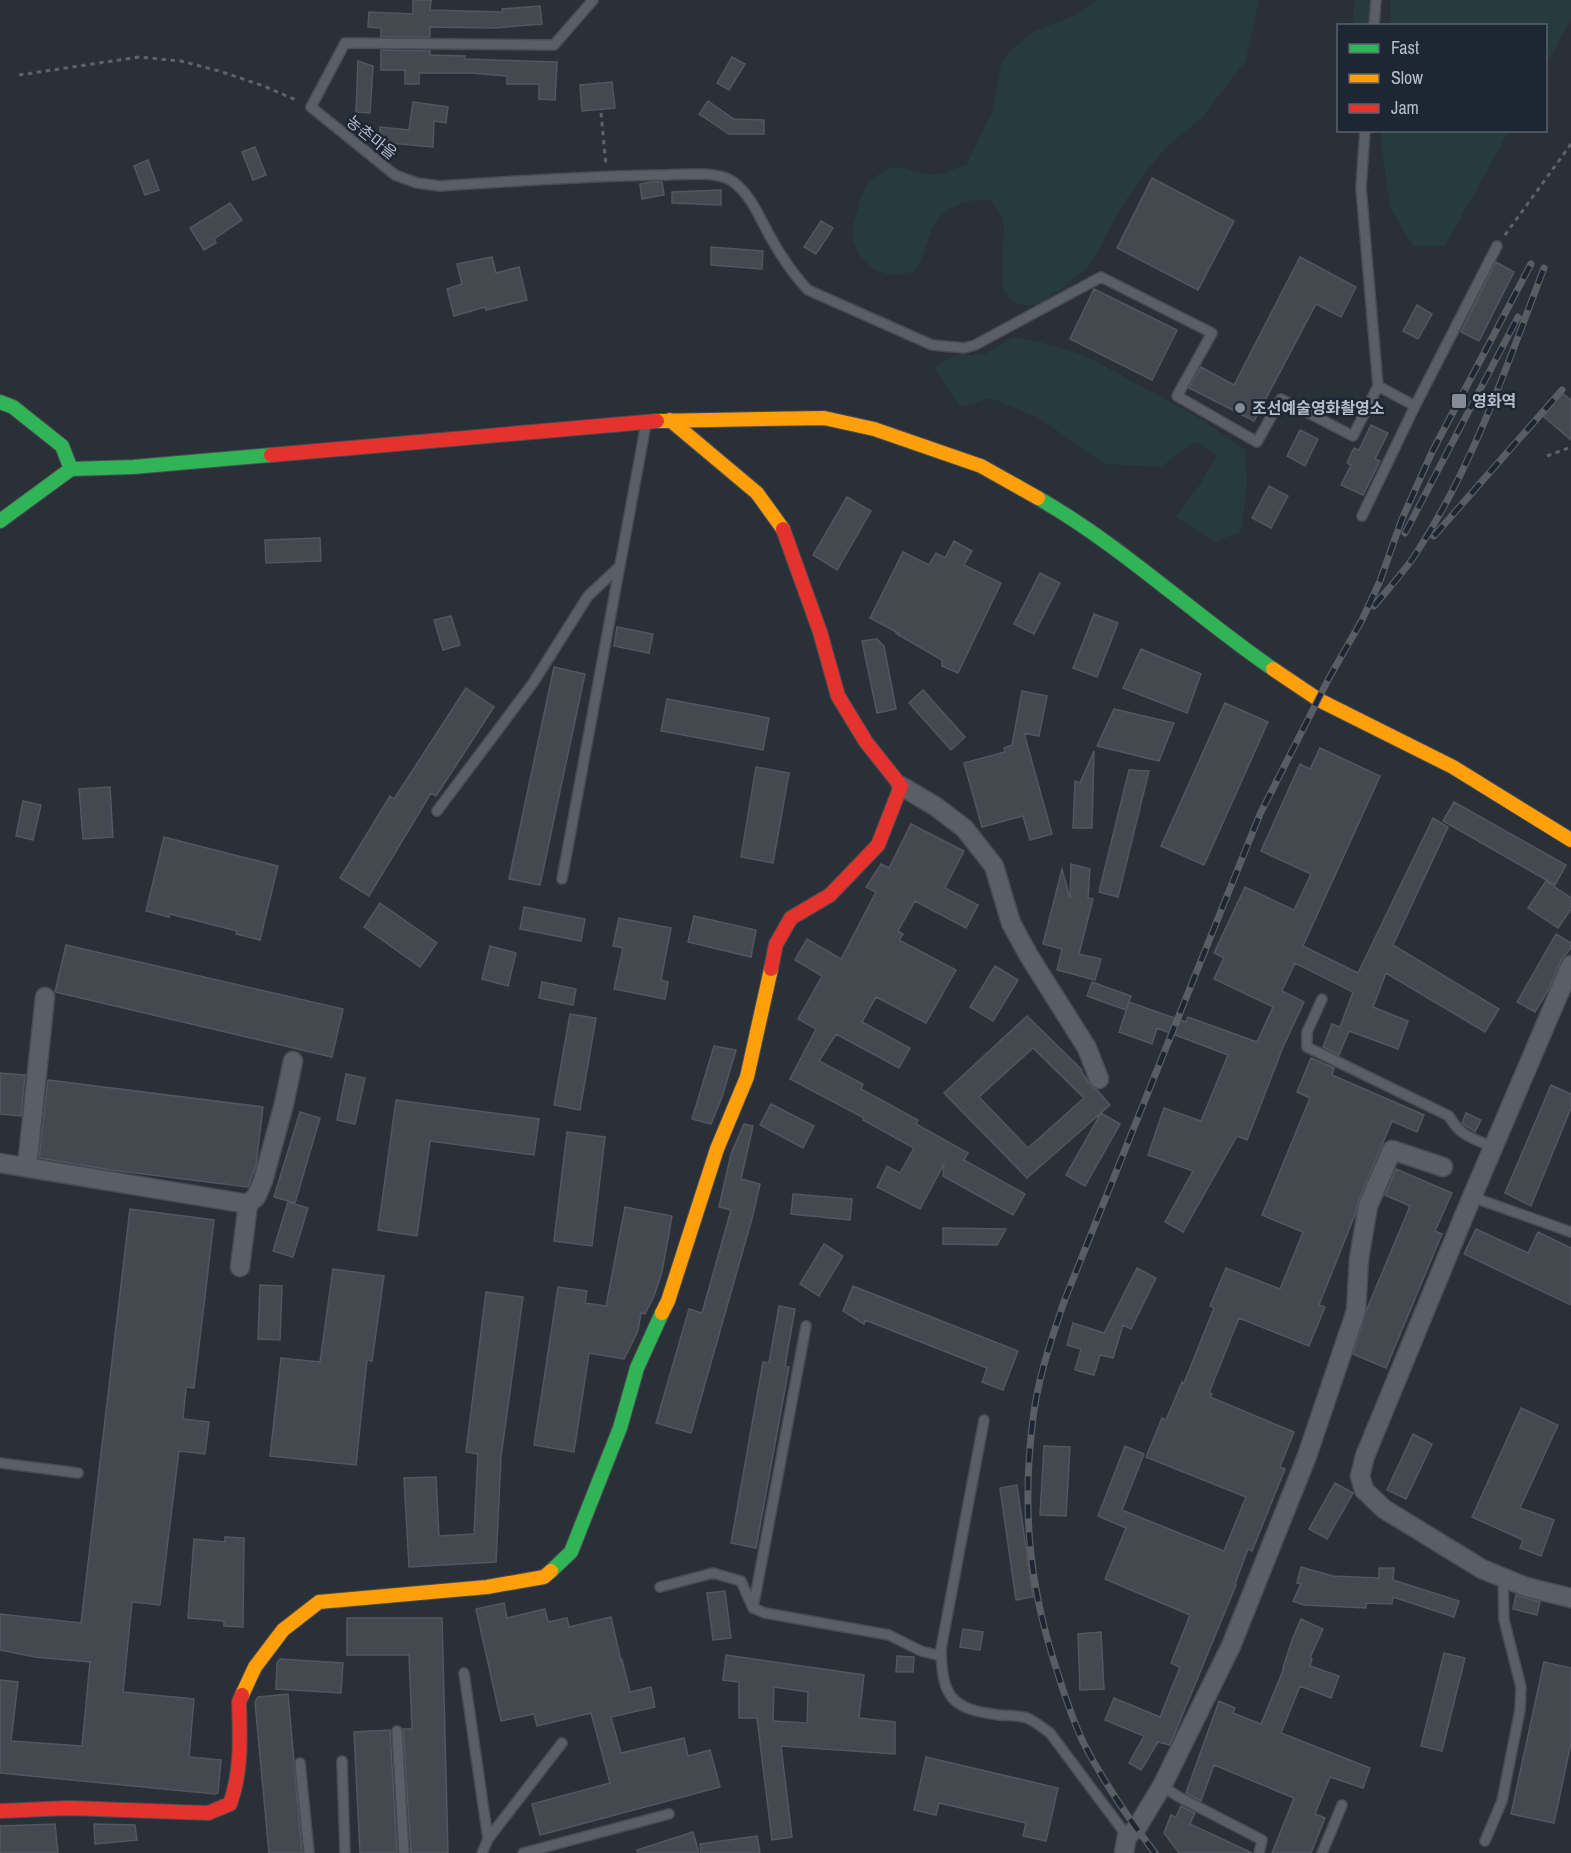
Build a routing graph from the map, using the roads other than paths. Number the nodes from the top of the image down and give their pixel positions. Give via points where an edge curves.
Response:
1 (593, 0) edge
2 (1376, 0) edge
3 (1374, 24) edge
4 (1365, 132) edge
5 (1497, 246) road end
6 (1378, 386) junction
7 (0, 402) edge
8 (1414, 406) junction
9 (669, 420) junction
10 (647, 422) junction
11 (71, 469) junction
12 (1362, 516) dead end
13 (0, 521) edge
14 (619, 567) junction
15 (901, 786) junction
16 (437, 811) dead end
17 (1571, 840) edge
18 (562, 879) dead end
19 (1571, 965) edge
20 (45, 997) dead end
21 (1322, 999) dead end
22 (293, 1061) dead end
23 (1099, 1079) dead end
24 (1493, 1147) junction
25 (0, 1162) edge
26 (27, 1167) junction
27 (1443, 1167) dead end
28 (1472, 1197) junction
29 (248, 1204) junction
30 (1571, 1232) edge
31 (240, 1267) dead end
32 (806, 1326) dead end
33 (984, 1420) dead end
34 (0, 1463) edge
35 (78, 1473) dead end
36 (1503, 1578) junction
37 (660, 1587) dead end
38 (1571, 1598) edge
39 (753, 1608) junction
40 (941, 1656) junction
41 (464, 1673) dead end
42 (397, 1731) dead end
43 (562, 1743) dead end
44 (342, 1761) dead end
45 (300, 1763) dead end
46 (1162, 1786) junction
47 (1342, 1805) dead end
48 (0, 1812) edge
49 (669, 1814) dead end
50 (488, 1839) junction
51 (1485, 1841) dead end
52 (1125, 1844) edge
53 (309, 1853) edge
54 (345, 1853) edge
55 (404, 1853) edge
56 (482, 1853) edge
57 (522, 1853) edge
58 (1259, 1853) edge
59 (1322, 1853) edge

1 - 6 lane, 농촌마을 via 554,45 345,43 311,107 395,176 417,183 440,186 694,174 724,177 746,195 797,279 808,290 932,345 975,345 1101,277 1212,333 1176,396 1257,442 1281,399 1353,436
2 - 3 lane
4 - 6 lane via 1361,189
5 - 8 lane
6 - 8 lane
7 - 11 street via 13,407 62,446
8 - 12 lane
9 - 10 street
9 - 15 street via 757,494 782,526 838,696 866,742
9 - 17 street via 824,418 874,429 981,466 1055,508 1231,640 1319,700 1453,767
10 - 11 street via 133,467
10 - 14 lane
11 - 13 street
14 - 16 lane via 588,596 533,684
14 - 18 lane
15 - 23 street via 964,828 994,866 1011,923 1087,1048
15 - 48 street via 878,845 830,895 791,918 776,944 747,1077 717,1149 668,1301 637,1368 620,1428 571,1552 544,1577 487,1587 319,1602 284,1630 255,1667 239,1702 240,1754 231,1804 208,1813 69,1808
19 - 24 street
20 - 26 street
21 - 24 lane via 1307,1032 1307,1047 1449,1116 1465,1135
22 - 29 street via 263,1181
24 - 28 street
25 - 26 street
26 - 29 street
27 - 46 street via 1392,1150 1368,1206 1356,1311 1307,1456 1231,1646
28 - 30 lane
28 - 36 street via 1360,1476 1364,1490 1384,1509
29 - 31 street
32 - 39 lane
33 - 40 lane
34 - 35 lane
36 - 38 street
36 - 51 lane via 1504,1620 1521,1687 1520,1710 1502,1801
37 - 39 lane via 713,1573 741,1581
39 - 40 lane via 889,1635
40 - 52 lane via 948,1694 960,1705 982,1713 1025,1718 1050,1733
41 - 50 lane
42 - 55 lane
43 - 50 lane
44 - 54 lane
45 - 53 lane
46 - 52 street
46 - 58 lane via 1262,1840
47 - 59 lane
49 - 57 lane
50 - 56 lane

